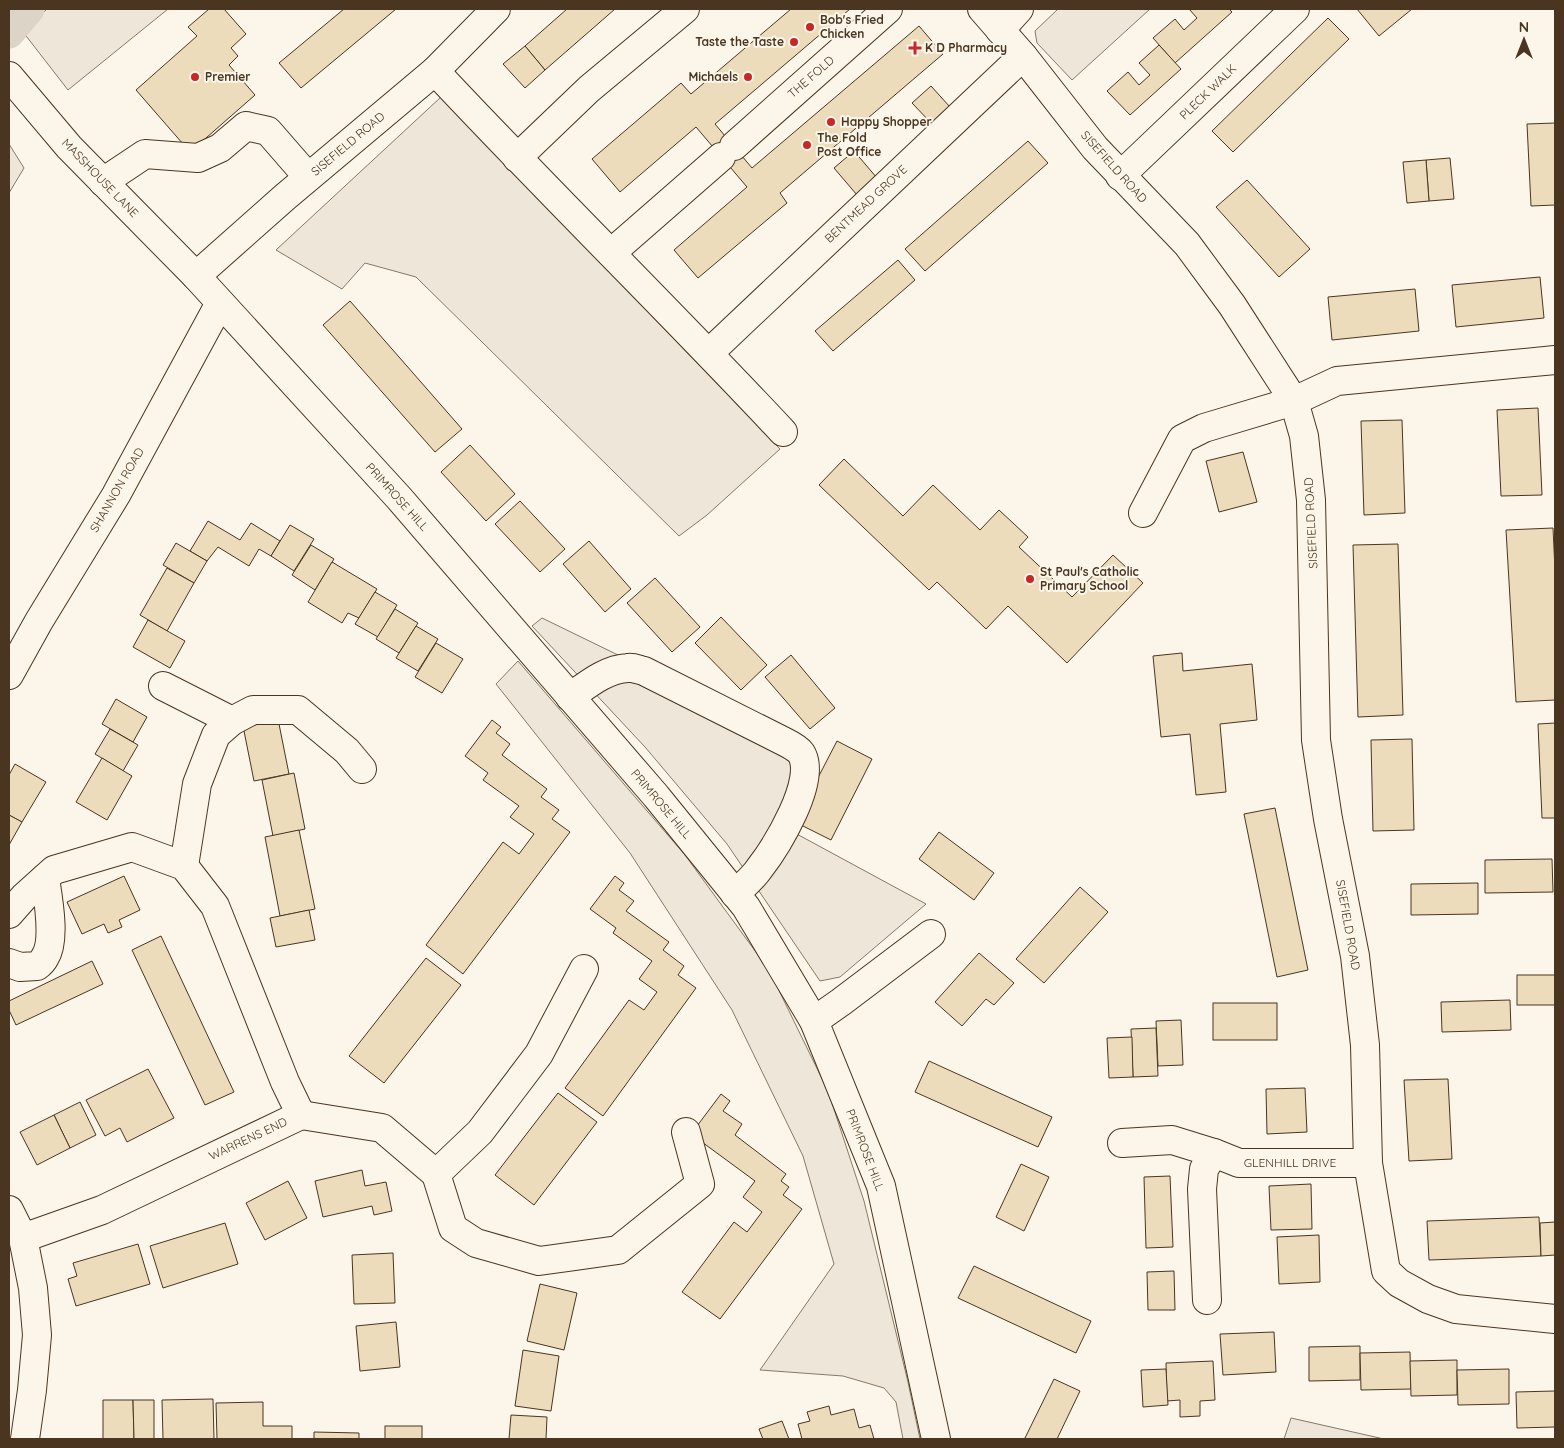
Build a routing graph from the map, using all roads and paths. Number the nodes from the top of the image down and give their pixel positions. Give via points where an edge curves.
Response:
1 (686, 9) edge
2 (888, 9) edge
3 (982, 9) edge
4 (1019, 9) edge
5 (1295, 9) edge
6 (493, 10) edge
7 (1000, 30) junction
8 (1023, 56) junction
9 (434, 72) junction
10 (9, 76) edge
11 (516, 158) junction
12 (1120, 176) junction
13 (308, 177) junction
14 (103, 182) junction
15 (611, 253) junction
16 (196, 276) junction
17 (220, 303) junction
18 (710, 353) junction
19 (1555, 360) edge
20 (1294, 400) junction
21 (783, 432) dead end
22 (1143, 513) dead end
23 (9, 675) edge
24 (163, 686) dead end
25 (570, 697) junction
26 (232, 721) junction
27 (362, 770) dead end
28 (184, 866) junction
29 (45, 878) junction
30 (735, 894) junction
31 (9, 914) edge
32 (931, 934) dead end
33 (9, 963) edge
34 (584, 969) dead end
35 (814, 1020) junction
36 (301, 1115) junction
37 (686, 1132) dead end
38 (1122, 1143) dead end
39 (1214, 1153) junction
40 (1368, 1163) junction
41 (436, 1174) junction
42 (9, 1210) edge
43 (23, 1238) junction
44 (1207, 1300) dead end
45 (1555, 1319) edge
46 (25, 1439) edge
47 (936, 1439) edge

1 - 11 street via 589,88
2 - 15 street, THE FOLD
3 - 7 street, SISEFIELD ROAD
4 - 7 street
5 - 12 street, PLECK WALK
6 - 9 street, SISEFIELD ROAD
7 - 8 street, SISEFIELD ROAD
8 - 12 street, SISEFIELD ROAD
8 - 18 street, BENTMEAD GROVE
9 - 11 street
9 - 13 street, SISEFIELD ROAD
10 - 14 street, MASSHOUSE LANE
11 - 15 street
12 - 20 street, SISEFIELD ROAD via 1187,244
13 - 14 street via 268,131 246,126 220,148 198,158 145,154
13 - 16 street, SISEFIELD ROAD
14 - 16 street, MASSHOUSE LANE
15 - 18 street
16 - 17 street, PRIMROSE HILL
17 - 23 street, SHANNON ROAD via 116,495
17 - 25 street, PRIMROSE HILL via 399,498
18 - 21 street
19 - 20 street via 1337,380
20 - 22 street via 1182,438
20 - 40 street, SISEFIELD ROAD via 1304,436 1311,500 1316,740 1355,956 1365,1045
24 - 26 street
25 - 30 street, PRIMROSE HILL
25 - 30 street via 611,672 628,668 644,670 786,742 801,753 805,772 799,799 787,825 759,869
26 - 27 street via 253,710 298,710 347,751
26 - 28 street via 216,735 197,784
28 - 29 street via 132,847 54,870
28 - 36 street, WARRENS END via 215,906
29 - 31 street
29 - 33 street via 50,939 46,957 37,966 20,967
30 - 35 street, PRIMROSE HILL
32 - 35 street
34 - 41 street via 539,1054 480,1132
35 - 47 street, PRIMROSE HILL via 881,1186
36 - 41 street via 382,1128
36 - 43 street, WARRENS END via 102,1210
37 - 41 street via 700,1184 618,1250 539,1261 476,1243 453,1228
38 - 39 street, GLENHILL DRIVE via 1172,1140
39 - 40 street, GLENHILL DRIVE via 1239,1163
39 - 44 street via 1204,1169 1202,1189
40 - 45 street, SISEFIELD ROAD via 1386,1271 1399,1283 1428,1299 1456,1309
42 - 43 street
43 - 46 street via 33,1288 36,1335

